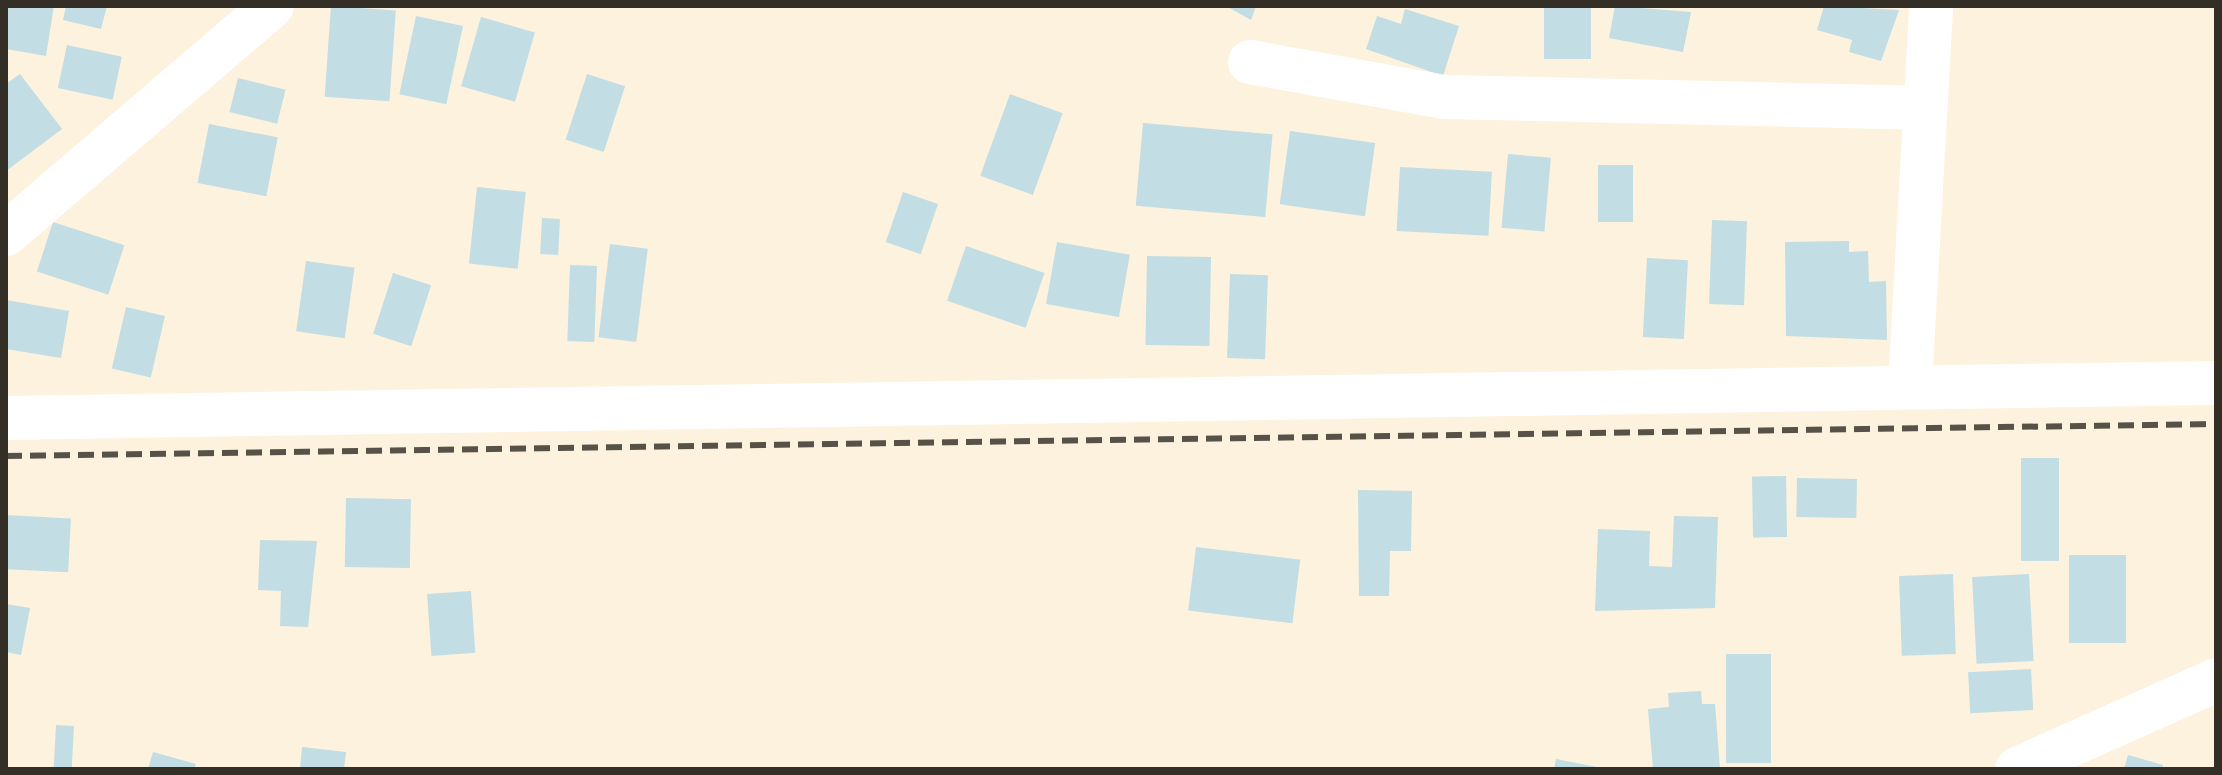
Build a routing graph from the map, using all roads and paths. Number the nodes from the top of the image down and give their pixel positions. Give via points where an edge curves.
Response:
1 (272, 6) edge
2 (1931, 6) edge
3 (1250, 62) dead end
4 (1925, 108) junction
5 (6, 234) edge
6 (2216, 383) edge
7 (1910, 385) junction
8 (6, 418) edge
9 (2216, 680) edge
10 (2017, 769) edge

1 - 5 street
2 - 4 street
3 - 4 street via 1445,97
4 - 7 street
6 - 7 street
7 - 8 street
9 - 10 street

